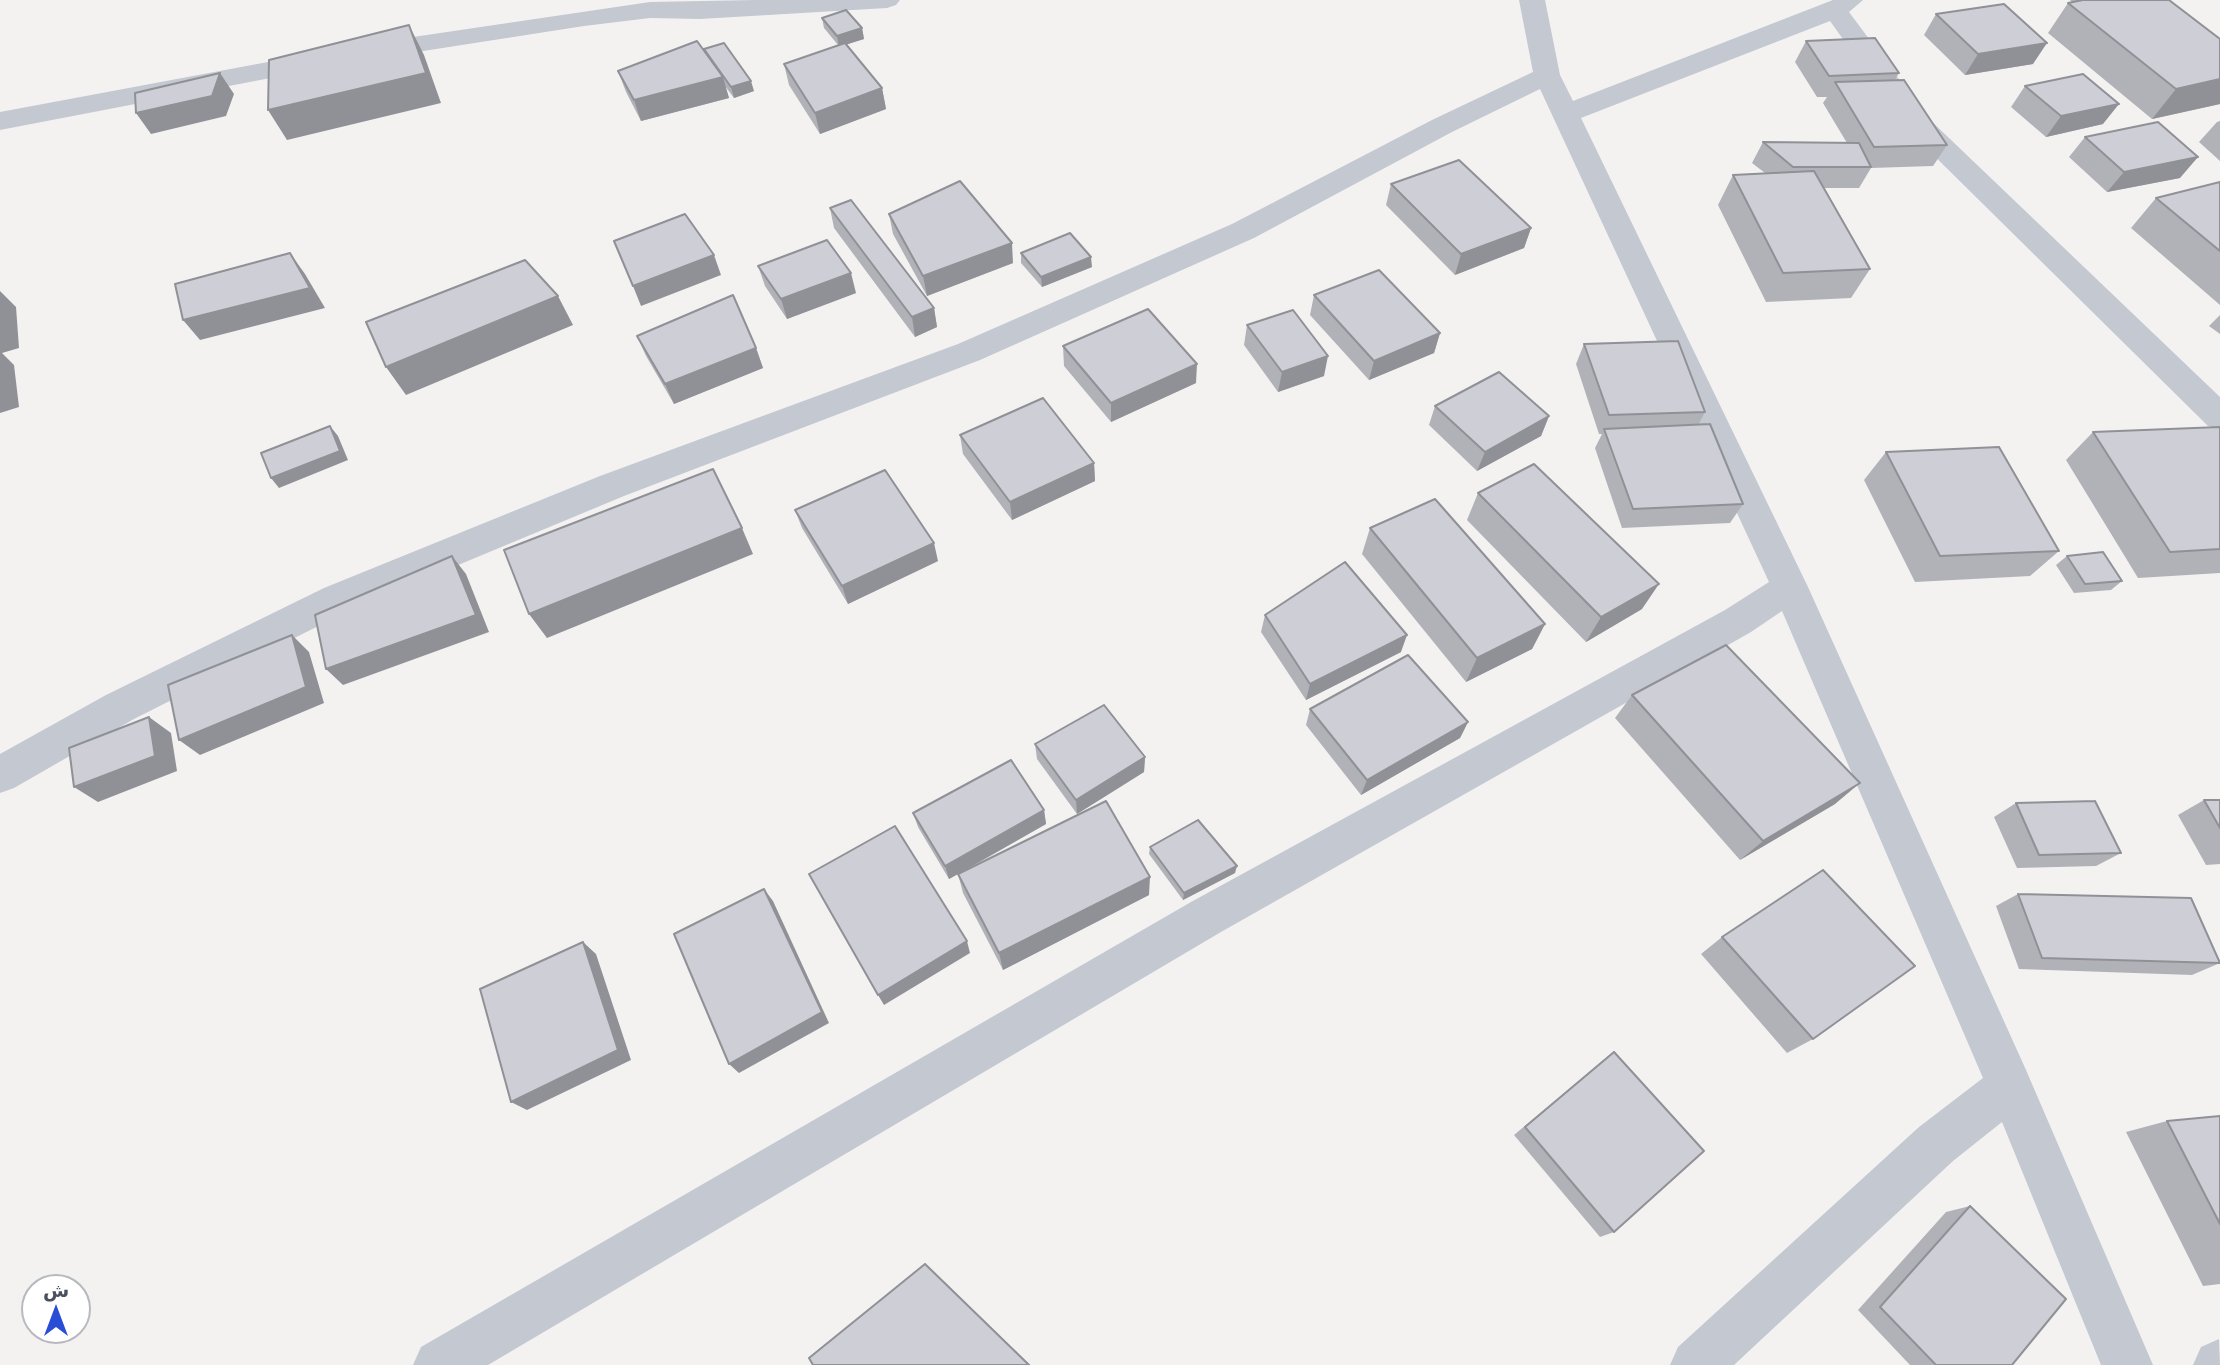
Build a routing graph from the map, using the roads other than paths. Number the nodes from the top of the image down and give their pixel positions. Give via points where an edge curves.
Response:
1 (887, 0) edge
2 (1531, 0) edge
3 (1843, 5) edge
4 (1547, 75) junction
5 (1568, 113) junction
6 (0, 121) edge
7 (2220, 417) edge
8 (1790, 587) junction
9 (0, 775) edge
10 (2010, 1086) junction
11 (439, 1365) edge
12 (1696, 1365) edge
13 (2127, 1365) edge

1 - 6 street via 650,10 584,18 359,53
2 - 4 street
3 - 5 street
3 - 7 street via 1917,122
4 - 5 street
4 - 9 street via 1243,231 982,347 611,486 337,599 120,707
5 - 8 street
8 - 10 street
8 - 11 street via 1738,621 1206,917
10 - 12 street via 1936,1144
10 - 13 street

